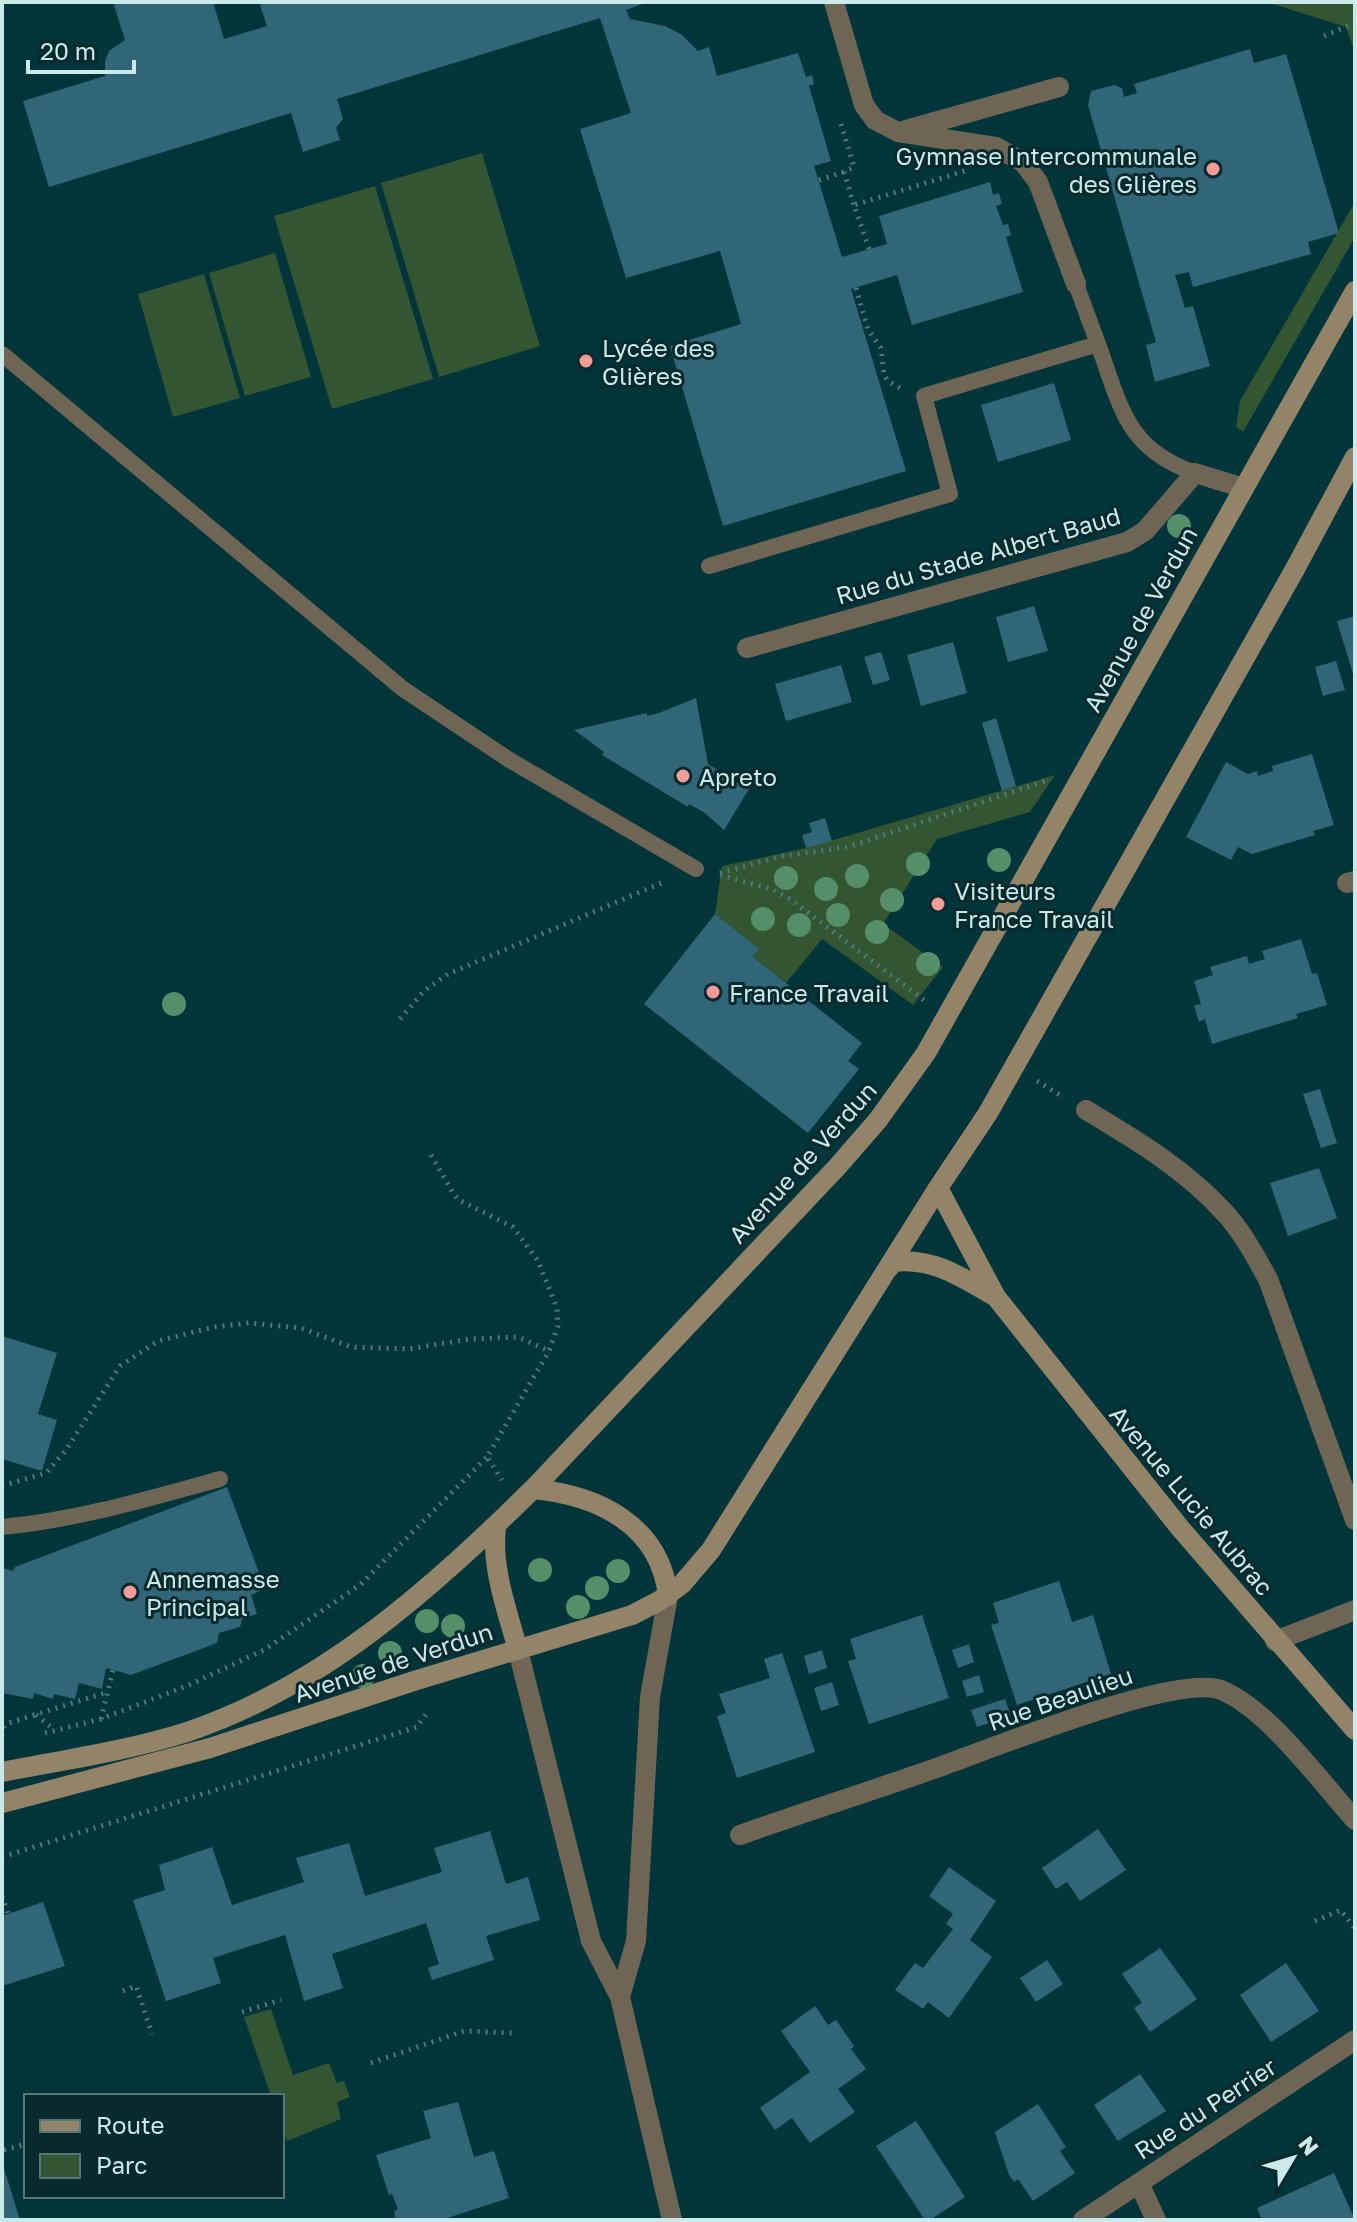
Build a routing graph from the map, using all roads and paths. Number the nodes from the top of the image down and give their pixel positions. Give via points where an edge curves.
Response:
1 (834, 2) edge
2 (1355, 23) edge
3 (1324, 36) dead end
4 (1059, 87) dead end
5 (837, 111) dead end
6 (898, 132) junction
7 (1016, 156) junction
8 (844, 172) junction
9 (819, 180) dead end
10 (854, 205) junction
11 (869, 249) dead end
12 (1076, 284) joint
13 (856, 288) dead end
14 (1355, 291) edge
15 (1098, 344) junction
16 (2, 354) edge
17 (924, 396) junction
18 (1355, 457) edge
19 (1195, 473) junction
20 (1244, 488) junction
21 (709, 566) dead end
22 (747, 648) dead end
23 (1087, 767) junction
24 (696, 869) joint
25 (930, 1005) dead end
26 (400, 1019) dead end
27 (1025, 1074) dead end
28 (1086, 1110) joint
29 (431, 1155) dead end
30 (938, 1188) junction
31 (884, 1275) junction
32 (996, 1297) junction
33 (549, 1351) junction
34 (487, 1457) junction
35 (220, 1479) dead end
36 (2, 1486) edge
37 (533, 1489) junction
38 (517, 1505) junction
39 (1355, 1520) edge
40 (2, 1527) edge
41 (496, 1527) junction
42 (668, 1596) junction
43 (1355, 1610) edge
44 (1275, 1641) junction
45 (518, 1650) junction
46 (113, 1670) dead end
47 (108, 1692) junction
48 (427, 1713) dead end
49 (36, 1714) junction
50 (101, 1719) junction
51 (3, 1725) edge
52 (55, 1730) junction
53 (1355, 1730) edge
54 (42, 1734) dead end
55 (2, 1736) edge
56 (2, 1772) edge
57 (2, 1803) edge
58 (1355, 1820) edge
59 (740, 1835) dead end
60 (2, 1857) edge
61 (2, 1896) edge
62 (8, 1914) dead end
63 (1315, 1921) dead end
64 (1355, 1929) edge
65 (123, 1991) dead end
66 (620, 1997) junction
67 (281, 2000) dead end
68 (242, 2012) dead end
69 (513, 2033) dead end
70 (152, 2034) dead end
71 (1355, 2040) edge
72 (371, 2063) dead end
73 (24, 2145) edge
74 (4, 2150) dead end
75 (1139, 2183) junction
76 (672, 2220) edge
77 (1083, 2220) edge
78 (1156, 2220) edge

1 - 6 street via 864,105 879,124
2 - 3 path
4 - 6 street
5 - 8 path via 854,167
6 - 7 street via 996,147
7 - 10 path
7 - 12 street via 1038,182
8 - 9 path
8 - 10 path
10 - 11 path
12 - 15 lane
13 - 17 path via 868,330 881,348 884,375 895,387
14 - 20 street, Avenue de Verdun
15 - 17 lane
15 - 19 lane via 1134,432 1158,457
16 - 24 lane via 403,689 508,759
17 - 21 lane via 950,494
18 - 30 street, Avenue de Verdun via 988,1113
19 - 20 street
19 - 22 street, Rue du Stade Albert Baud via 1145,531 1127,542
20 - 23 street, Avenue de Verdun
23 - 25 path via 848,847 782,856 715,874 790,899
23 - 37 street, Avenue de Verdun via 926,1053 886,1110
24 - 26 path via 448,974 424,991
27 - 28 path
28 - 39 street via 1186,1176 1247,1243 1268,1279
29 - 33 path via 459,1200 513,1227 538,1261 557,1308 558,1326
30 - 31 street, Avenue de Verdun
30 - 32 street, Avenue Lucie Aubrac
31 - 32 street, Avenue Lucie Aubrac via 893,1262 935,1264
31 - 42 street, Avenue de Verdun via 711,1550
32 - 44 street, Avenue Lucie Aubrac
33 - 34 path
33 - 36 path via 518,1337 409,1349 351,1347 301,1328 249,1323 158,1341 120,1366 46,1473
34 - 38 path
34 - 50 path via 360,1585 336,1602 264,1650
35 - 40 lane via 125,1506
37 - 38 street, Avenue de Verdun
37 - 42 street via 583,1499 631,1524 659,1556
38 - 41 street, Avenue de Verdun
41 - 45 street via 496,1567
41 - 56 street, Avenue de Verdun via 391,1619 278,1693 210,1724 152,1742
42 - 45 street, Avenue de Verdun via 632,1615
42 - 66 street via 650,1697 636,1941
43 - 44 street
44 - 53 street, Avenue Lucie Aubrac
45 - 57 street, Avenue de Verdun via 210,1748
45 - 66 street via 591,1941
46 - 47 path
47 - 49 path
47 - 50 path
48 - 60 path via 417,1727
49 - 51 path
49 - 52 path
50 - 52 path
51 - 55 path
52 - 54 path
58 - 59 street, Rue Beaulieu via 1257,1713 1217,1688 1193,1686 1057,1725
61 - 62 path
63 - 64 path via 1341,1910
65 - 70 path via 136,1986
66 - 76 street
67 - 68 path
69 - 72 path via 464,2031
71 - 75 street, Rue du Perrier
73 - 74 path
75 - 77 street, Rue du Perrier
75 - 78 street

